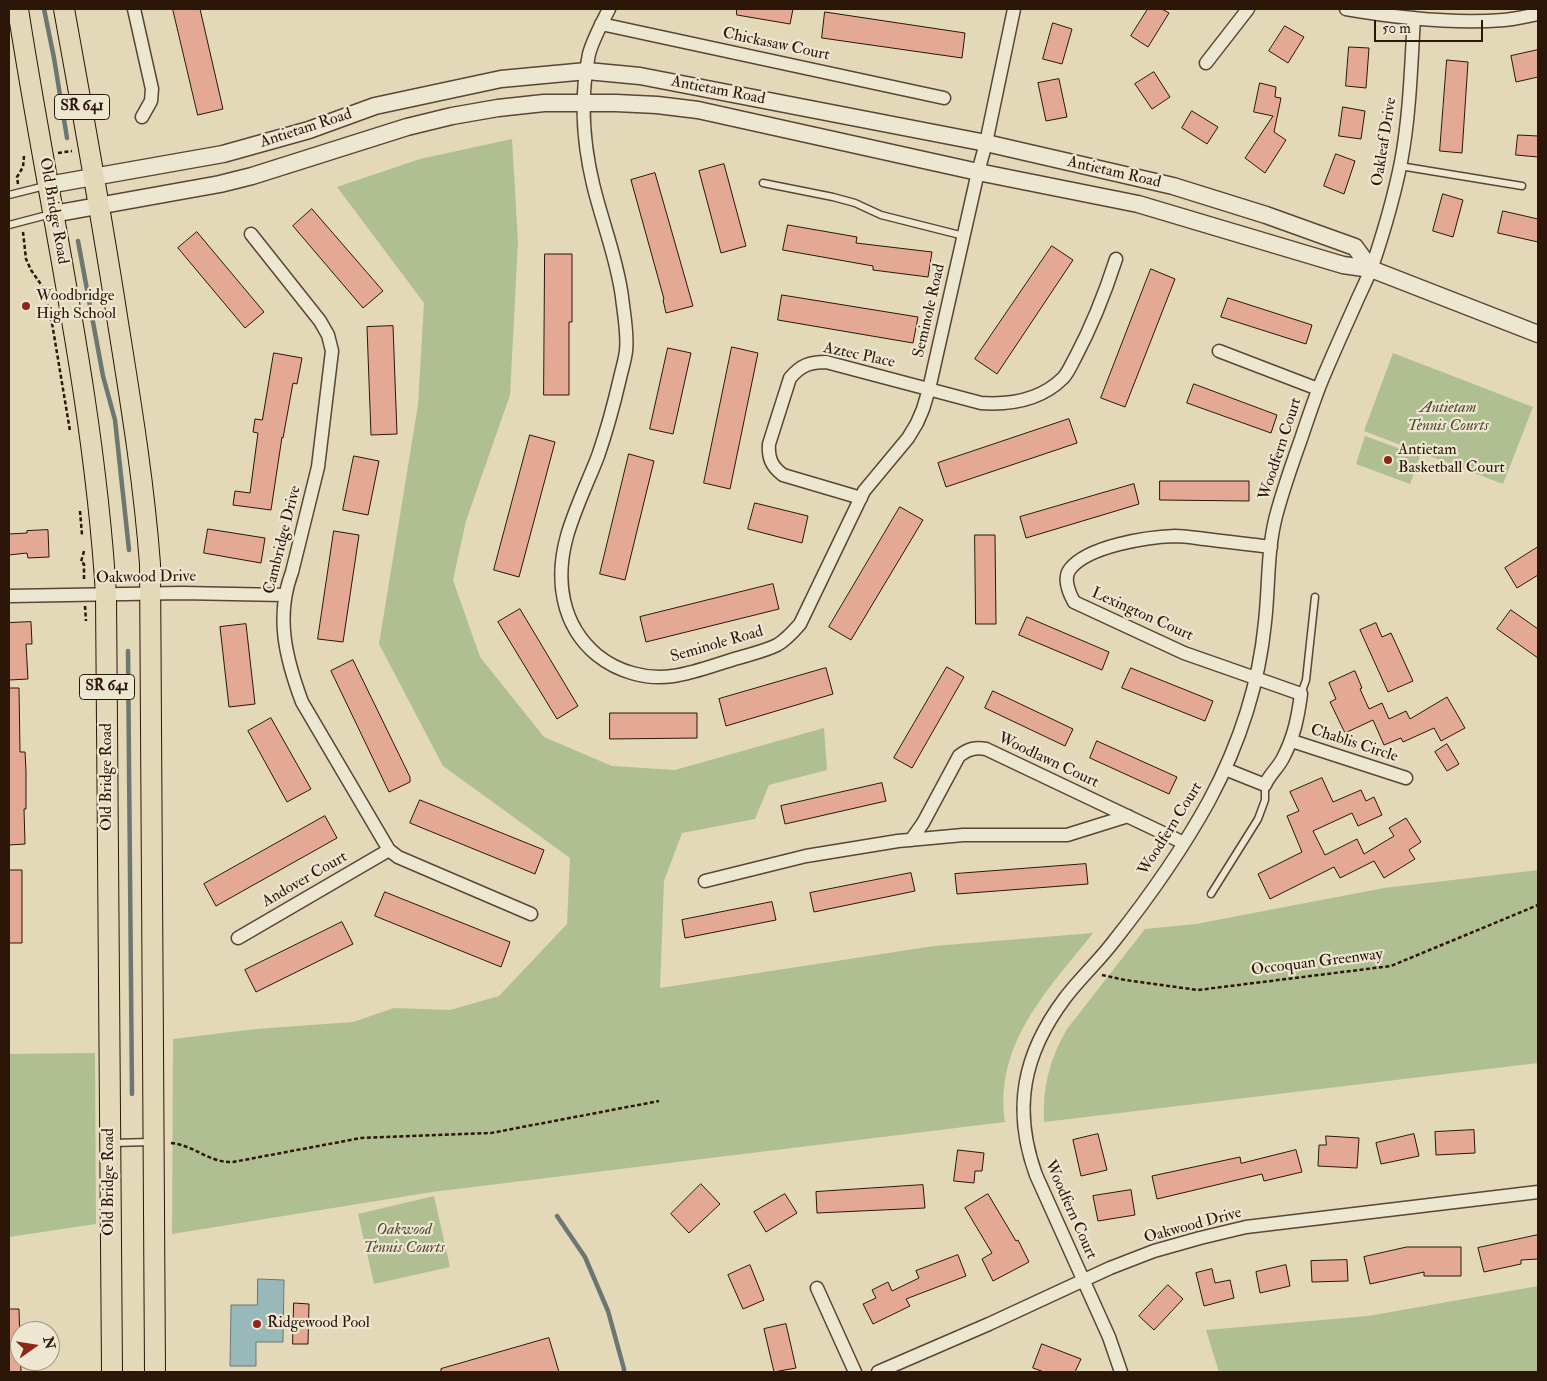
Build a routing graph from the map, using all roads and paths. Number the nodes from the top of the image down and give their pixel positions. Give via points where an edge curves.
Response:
1 (18, 9) edge
2 (64, 9) edge
3 (134, 9) edge
4 (609, 9) edge
5 (1014, 9) edge
6 (1248, 9) edge
7 (1346, 9) edge
8 (1538, 14) edge
9 (1414, 18) junction
10 (601, 24) junction
11 (1206, 63) dead end
12 (587, 71) junction
13 (944, 98) dead end
14 (583, 103) junction
15 (142, 117) dead end
16 (986, 143) junction
17 (24, 150) dead end
18 (76, 150) dead end
19 (61, 152) dead end
20 (1400, 166) junction
21 (978, 172) junction
22 (94, 177) junction
23 (18, 179) dead end
24 (763, 183) dead end
25 (48, 185) junction
26 (1522, 186) dead end
27 (9, 194) edge
28 (100, 206) junction
29 (53, 214) junction
30 (9, 224) edge
31 (23, 233) dead end
32 (252, 234) dead end
33 (964, 236) junction
34 (1116, 259) dead end
35 (1371, 269) junction
36 (1538, 334) edge
37 (1219, 351) dead end
38 (929, 389) junction
39 (1318, 389) junction
40 (71, 436) dead end
41 (861, 498) junction
42 (80, 505) dead end
43 (83, 540) dead end
44 (1270, 547) junction
45 (84, 549) dead end
46 (84, 564) dead end
47 (151, 593) junction
48 (106, 594) junction
49 (9, 596) edge
50 (284, 596) junction
51 (1315, 597) dead end
52 (1256, 678) junction
53 (1301, 694) junction
54 (1292, 741) junction
55 (1226, 769) junction
56 (1406, 778) dead end
57 (1266, 785) junction
58 (1128, 816) junction
59 (911, 840) junction
60 (1184, 843) junction
61 (389, 850) junction
62 (705, 881) dead end
63 (1211, 894) dead end
64 (1538, 905) edge
65 (531, 914) dead end
66 (238, 938) dead end
67 (1089, 972) junction
68 (659, 1101) dead end
69 (154, 1142) junction
70 (110, 1143) junction
71 (1538, 1192) edge
72 (1083, 1280) junction
73 (817, 1288) dead end
74 (112, 1372) edge
75 (156, 1372) edge
76 (855, 1372) edge
77 (878, 1372) edge
78 (1122, 1372) edge

1 - 25 main road, Old Bridge Road / SR 641
2 - 22 main road, SR 641
3 - 15 street via 152,89 151,101
4 - 10 street, Seminole Road
5 - 16 street, Seminole Road
6 - 11 street
7 - 9 street
8 - 9 street via 1505,20
9 - 20 street, Oakleaf Drive
10 - 12 street, Seminole Road via 589,53
10 - 13 street, Chickasaw Court
12 - 14 street, Seminole Road
12 - 16 street, Antietam Road via 640,76
12 - 22 street, Antietam Road via 501,79 384,104 309,130 223,154
14 - 21 street, Antietam Road via 698,110
14 - 28 street, Antietam Road via 544,103 452,116 252,176
14 - 41 street, Seminole Road via 593,185 620,284 626,351 609,420 567,535 562,558 564,604 579,636 603,659 633,674 652,677 685,674 778,644 800,624
16 - 21 street, Seminole Road
16 - 35 street, Antietam Road via 1173,186 1266,215 1355,247
17 - 23 path
18 - 19 path
20 - 26 lane
20 - 35 street, Oakleaf Drive
21 - 33 street, Seminole Road
21 - 35 street, Antietam Road via 1144,206 1343,265
22 - 25 street, Antietam Road
22 - 28 main road, SR 641
24 - 33 lane via 833,197 882,215
25 - 27 lane
25 - 29 main road, Old Bridge Road / SR 641
28 - 29 street, Antietam Road
28 - 47 main road, SR 641 via 145,501
29 - 30 lane
29 - 48 main road, Old Bridge Road / SR 641 via 91,436
31 - 40 path via 26,259 42,286 51,317
32 - 50 street, Cambridge Drive via 320,321 332,351 318,467
33 - 38 street, Seminole Road
34 - 38 street, Aztec Place via 1085,339 1065,377 1051,388 1034,397 999,404
35 - 36 street, Antietam Road
35 - 39 street, Woodfern Court
37 - 39 street
38 - 41 street, Seminole Road via 918,423
38 - 41 street, Aztec Place via 826,362 804,365 790,378 769,444 771,462 782,474
39 - 44 street, Woodfern Court via 1285,486
42 - 43 path
44 - 52 street, Woodfern Court via 1266,620
44 - 52 street, Lexington Court via 1177,536 1152,538 1084,557 1069,570 1067,581 1074,602 1184,653
45 - 46 path via 81,562
47 - 48 street, Oakwood Drive
47 - 50 street, Oakwood Drive
47 - 69 main road, SR 641
48 - 49 street, Oakwood Drive
48 - 70 main road, Old Bridge Road / SR 641
50 - 61 street, Cambridge Drive via 285,645 302,702
51 - 53 lane via 1306,680
52 - 53 street
52 - 55 street, Woodfern Court via 1248,712
53 - 54 street, Chablis Circle
54 - 56 street, Chablis Circle
54 - 57 street, Chablis Circle
55 - 57 street
55 - 60 street, Woodfern Court
57 - 63 lane via 1258,819
58 - 59 street via 1066,834 963,835
58 - 59 street, Woodlawn Court via 986,749 977,748 959,756
58 - 60 street, Woodlawn Court
59 - 62 street via 806,856
60 - 67 street, Woodfern Court via 1150,894
61 - 65 street, Cambridge Drive via 398,857
61 - 66 street, Andover Court
64 - 67 path, Occoquan Greenway via 1391,966 1198,990
67 - 72 street, Woodfern Court via 1066,996 1044,1030 1032,1056 1023,1109 1029,1157
68 - 69 path via 491,1133 361,1138 233,1162 217,1162 183,1144
69 - 70 lane
69 - 75 main road, SR 641
70 - 74 main road, Old Bridge Road / SR 641
71 - 72 street, Oakwood Drive via 1246,1227 1154,1251
72 - 77 street, Oakwood Drive
72 - 78 street, Woodfern Court
73 - 76 street

